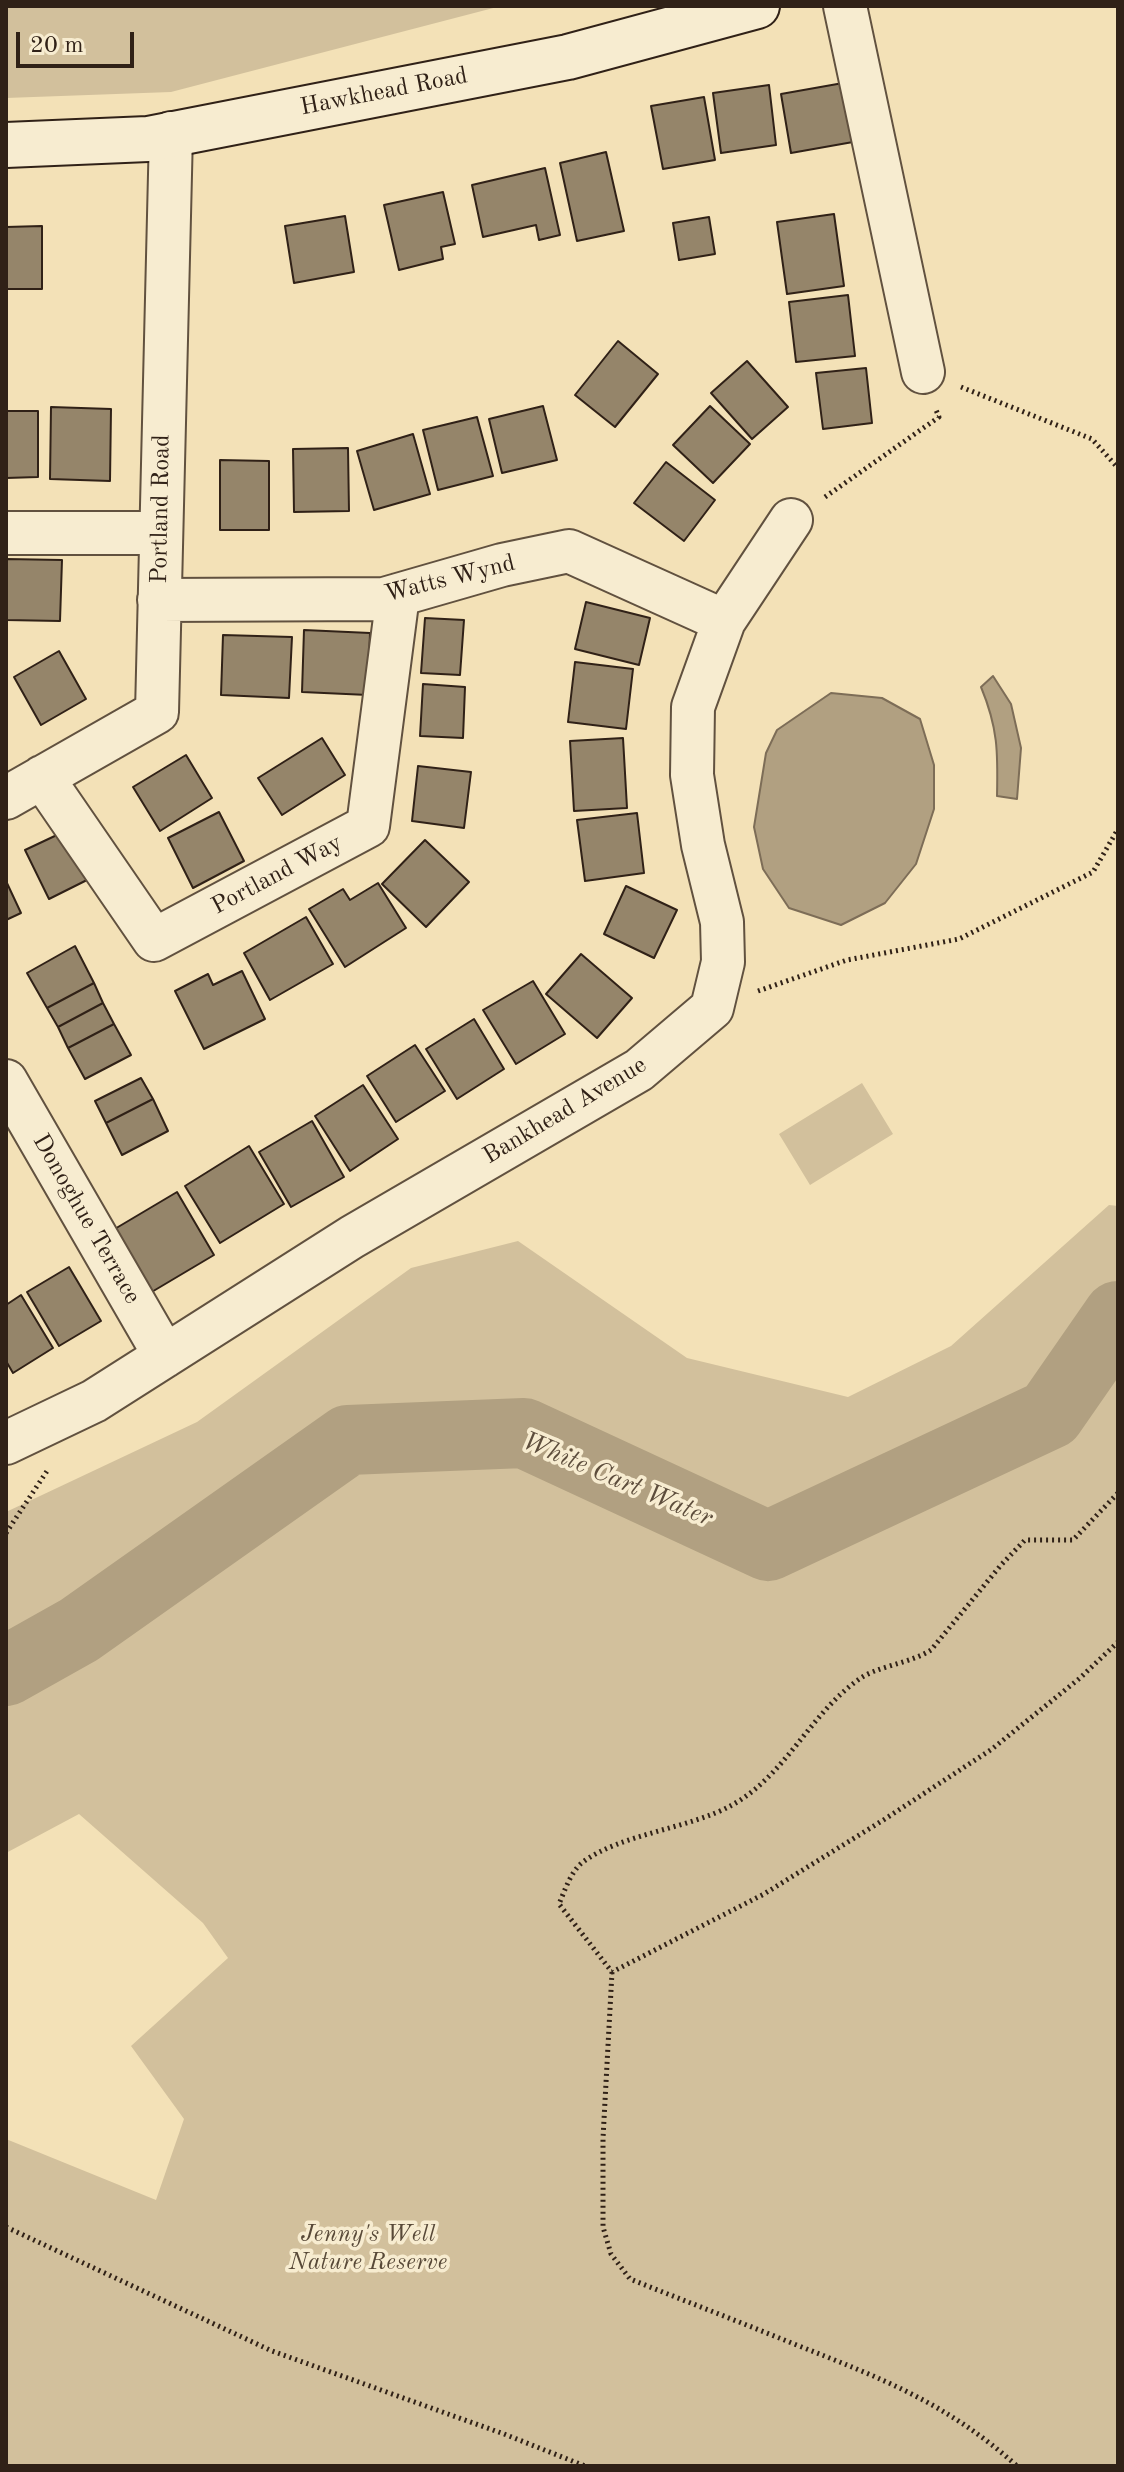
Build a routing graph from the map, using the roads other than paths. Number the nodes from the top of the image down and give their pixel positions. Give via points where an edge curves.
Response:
1 (757, 6) edge
2 (845, 6) edge
3 (171, 133) junction
4 (6, 145) edge
5 (923, 372) road end
6 (791, 520) road end
7 (6, 533) edge
8 (161, 533) junction
9 (398, 595) junction
10 (159, 600) junction
11 (724, 621) junction
12 (42, 777) junction
13 (6, 798) edge
14 (6, 1081) edge
15 (165, 1356) junction
16 (6, 1443) edge

1 - 3 street, Hawkhead Road via 568,57
2 - 5 street
3 - 4 street, Hawkhead Road via 148,139
3 - 8 street, Portland Road
6 - 11 street
7 - 8 street
8 - 10 street, Portland Road
9 - 10 street, Watts Wynd
9 - 11 street, Watts Wynd via 569,551
9 - 12 street, Portland Way via 368,826 154,940
10 - 12 street, Portland Road via 157,712
11 - 15 street, Bankhead Avenue via 693,707 692,775 722,922 723,962 712,1008 639,1070 352,1237
12 - 13 street, Portland Road
14 - 15 street, Donoghue Terrace
15 - 16 street, Bankhead Avenue via 94,1401

